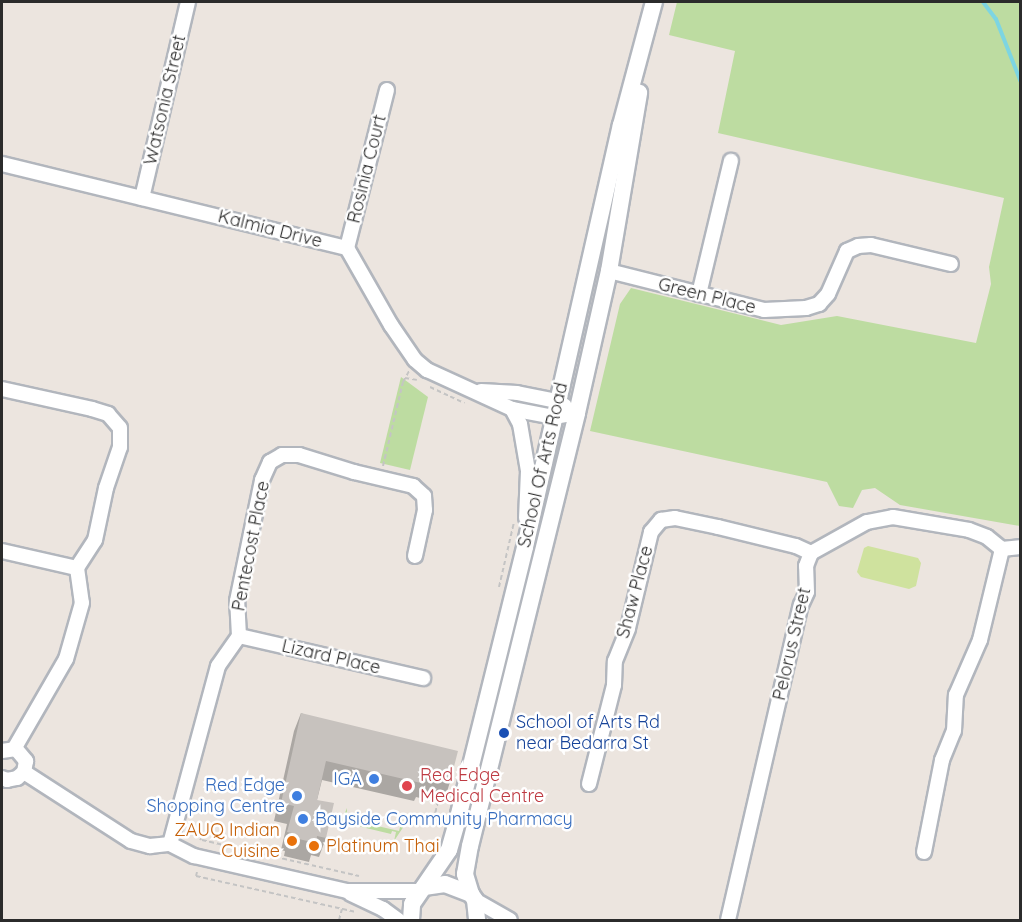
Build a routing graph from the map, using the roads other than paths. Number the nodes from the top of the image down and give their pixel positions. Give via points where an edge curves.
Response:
1 (188, 2) edge
2 (654, 2) edge
3 (646, 35) junction
4 (387, 90) dead end
5 (731, 161) dead end
6 (2, 164) edge
7 (142, 198) junction
8 (347, 248) junction
9 (951, 264) dead end
10 (609, 271) junction
11 (699, 294) junction
12 (2, 389) edge
13 (473, 391) junction
14 (512, 409) junction
15 (555, 409) junction
16 (577, 413) junction
17 (525, 547) junction
18 (1020, 547) edge
19 (1002, 549) junction
20 (2, 550) edge
21 (811, 553) junction
22 (415, 556) dead end
23 (77, 568) junction
24 (239, 636) junction
25 (423, 678) dead end
26 (8, 750) edge
27 (24, 772) junction
28 (2, 779) edge
29 (589, 784) dead end
30 (170, 844) junction
31 (924, 852) dead end
32 (422, 889) junction
33 (347, 891) junction
34 (473, 897) junction
35 (398, 921) edge
36 (411, 921) edge
37 (477, 921) edge
38 (510, 921) edge
39 (728, 921) edge

1 - 7 street, Watsonia Street
2 - 3 street, School Of Arts Road
3 - 10 street, School Of Arts Road
3 - 15 street, School Of Arts Road via 621,125
4 - 8 street, Rosinia Court
5 - 11 street
6 - 7 street, Kalmia Drive
7 - 8 street, Kalmia Drive
8 - 13 street, Kalmia Drive via 415,360 448,382
9 - 11 street, Green Place via 871,245 858,246 847,251 828,294 819,304 806,308 764,310
10 - 11 street, Green Place
10 - 16 street, School Of Arts Road
12 - 23 street via 92,408 108,414 120,428 120,447 95,540
13 - 14 street, Kalmia Drive
13 - 15 street, Kalmia Drive via 517,393
14 - 15 street, Kalmia Drive
14 - 17 street via 520,424 528,471
15 - 16 street, Kalmia Drive
15 - 17 street, School Of Arts Road
16 - 34 street, School Of Arts Road via 475,823 465,874
17 - 32 street, School Of Arts Road via 449,849
18 - 19 street
19 - 21 street via 969,530 893,517 867,522
19 - 31 street via 980,640 956,695 954,731 942,760
20 - 23 street
21 - 29 street, Shaw Place via 718,526 675,518 661,520 651,532 628,628 615,661 614,685
21 - 39 street, Pelorus Street via 806,566 807,592
22 - 24 street, Pentecost Place via 425,510 424,496 414,486 299,455 282,455 270,462 262,480 237,601
23 - 26 street via 82,603 66,659
24 - 25 street, Lizard Place
24 - 30 street, Pentecost Place via 218,666
26 - 27 street via 24,756
27 - 28 street via 17,778
27 - 30 street via 131,841 150,846
30 - 33 street via 200,857
32 - 33 street
32 - 34 street via 445,884
32 - 36 street, School Of Arts Road via 412,904
33 - 35 street
34 - 37 street, School Of Arts Road
34 - 38 street

